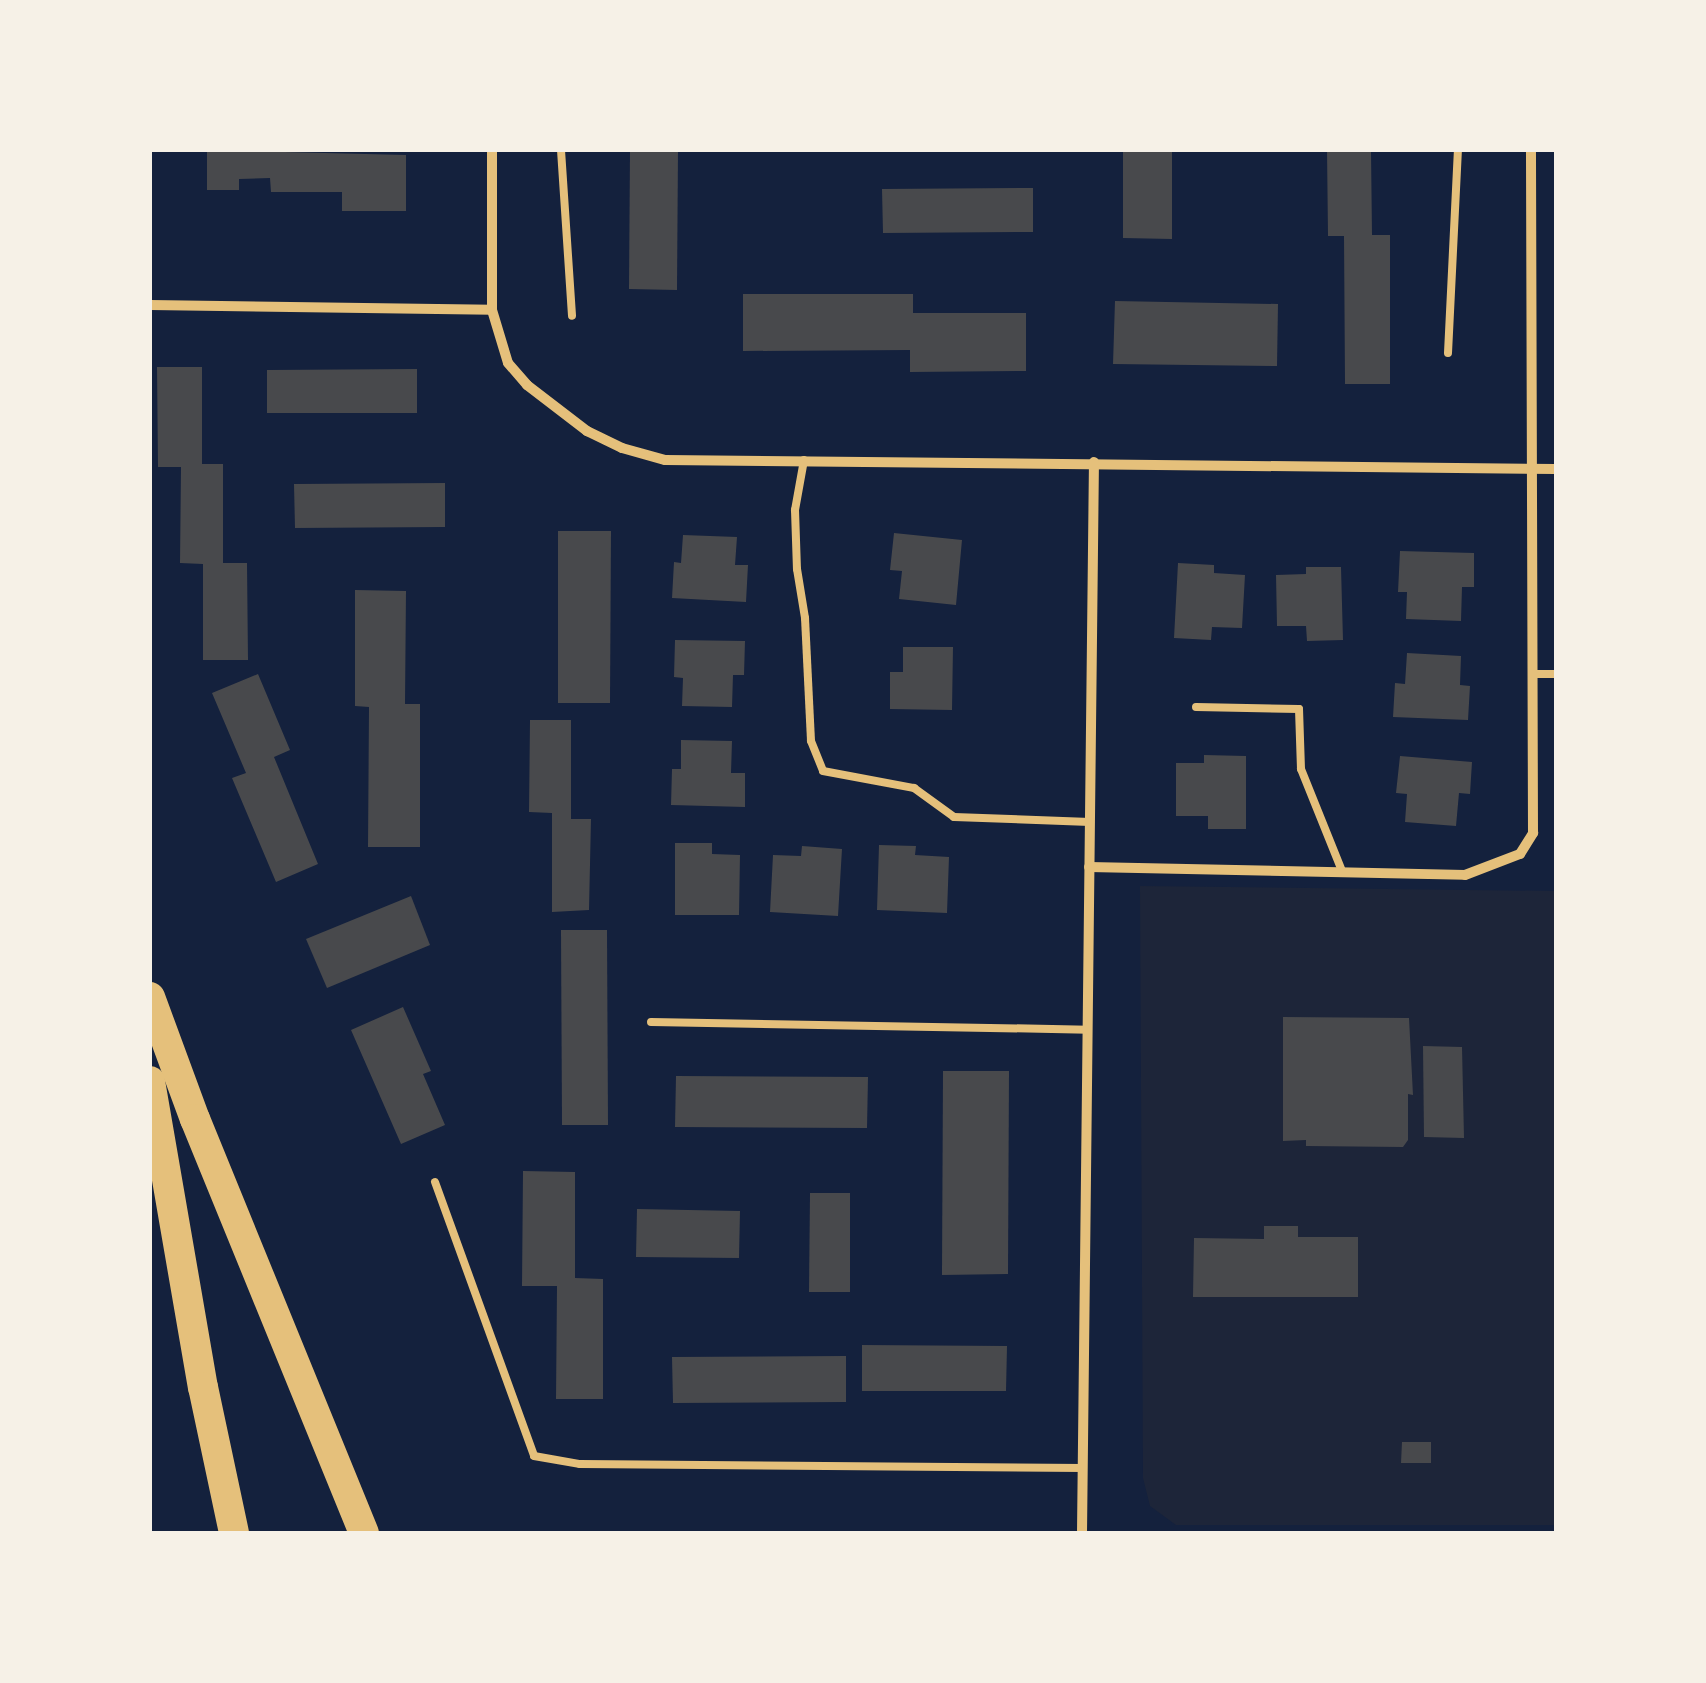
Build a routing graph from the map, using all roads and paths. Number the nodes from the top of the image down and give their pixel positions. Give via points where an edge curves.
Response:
1 (492, 150) edge
2 (561, 150) edge
3 (1458, 150) edge
4 (1531, 150) edge
5 (150, 304) edge
6 (492, 310) junction
7 (572, 316) dead end
8 (1448, 353) dead end
9 (804, 460) junction
10 (1094, 462) junction
11 (1534, 469) junction
12 (1556, 469) edge
13 (1534, 674) junction
14 (1556, 674) edge
15 (1196, 707) dead end
16 (1090, 822) junction
17 (1089, 868) junction
18 (1342, 871) junction
19 (150, 997) edge
20 (652, 1022) dead end
21 (1088, 1030) junction
22 (150, 1081) edge
23 (434, 1182) dead end
24 (1083, 1468) junction
25 (234, 1533) edge
26 (364, 1533) edge
27 (1082, 1533) edge

1 - 6 street
2 - 7 lane
3 - 8 lane
4 - 11 street
5 - 6 street
6 - 9 street via 508,363 526,385 622,448 665,460
9 - 10 street
9 - 16 lane via 795,510 798,568 812,742 823,771 914,788 954,817
10 - 11 street
10 - 16 street
11 - 12 street
11 - 13 street
13 - 14 lane
13 - 18 street via 1533,833 1520,854 1465,875
15 - 18 lane via 1298,710 1301,769
16 - 17 street
17 - 18 street
17 - 21 street
19 - 26 highway
20 - 21 lane
21 - 24 street
22 - 25 highway
23 - 24 lane via 534,1456 580,1464
24 - 27 street

